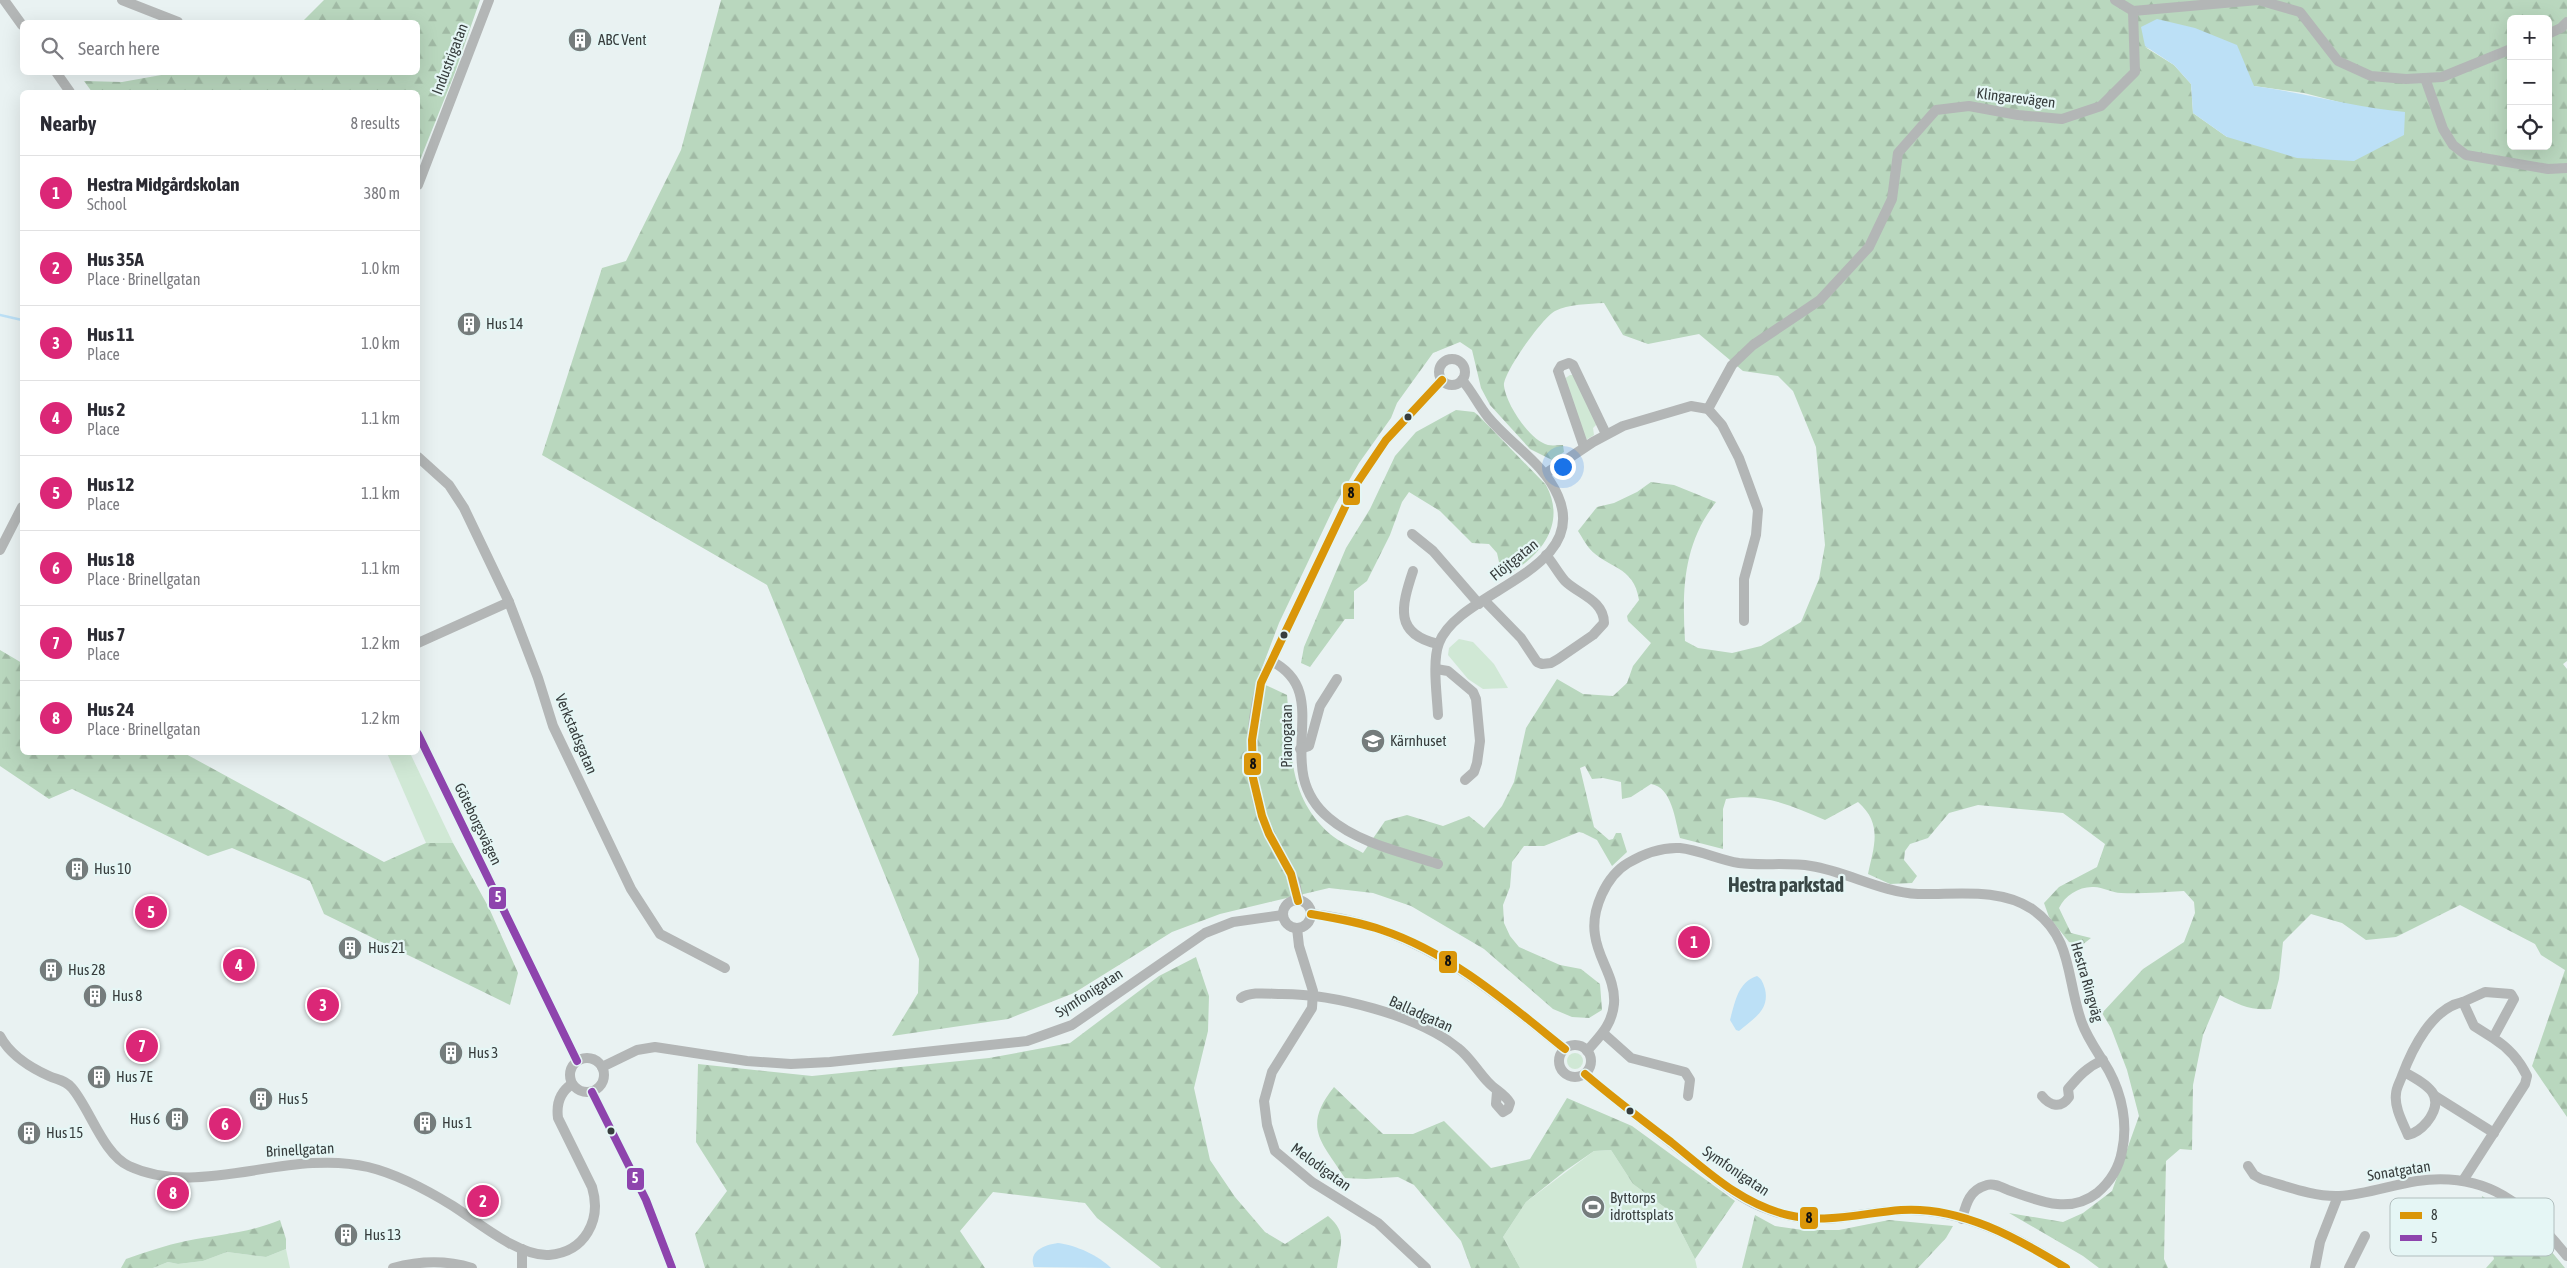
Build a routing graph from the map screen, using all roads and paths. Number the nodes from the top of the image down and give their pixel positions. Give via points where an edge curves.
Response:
1 (4, 0) edge
2 (122, 0) edge
3 (489, 0) edge
4 (2115, 0) edge
5 (2133, 11) junction
6 (173, 20) edge
7 (20, 22) edge
8 (2567, 22) edge
9 (2552, 32) edge
10 (2507, 51) edge
11 (58, 75) edge
12 (2425, 78) junction
13 (69, 90) edge
14 (2567, 168) edge
15 (420, 180) edge
16 (1442, 380) junction
17 (1462, 380) junction
18 (1708, 409) junction
19 (1606, 434) junction
20 (1584, 447) junction
21 (420, 459) edge
22 (1545, 474) junction
23 (20, 511) edge
24 (1412, 534) dead end
25 (0, 550) edge
26 (1546, 555) junction
27 (1413, 571) dead end
28 (509, 602) junction
29 (1482, 603) junction
30 (1744, 621) dead end
31 (420, 642) edge
32 (1438, 644) junction
33 (1271, 661) junction
34 (1436, 670) junction
35 (1337, 679) dead end
36 (1438, 715) dead end
37 (420, 738) edge
38 (1300, 750) junction
39 (1466, 780) dead end
40 (1438, 864) dead end
41 (1298, 900) junction
42 (1311, 914) junction
43 (1283, 915) junction
44 (1297, 928) junction
45 (725, 968) dead end
46 (1313, 995) junction
47 (1241, 998) dead end
48 (2463, 1002) junction
49 (1603, 1033) junction
50 (0, 1036) edge
51 (2493, 1038) junction
52 (1565, 1049) junction
53 (1587, 1051) junction
54 (2103, 1060) junction
55 (577, 1062) junction
56 (602, 1067) junction
57 (2404, 1072) junction
58 (1585, 1074) junction
59 (572, 1084) junction
60 (592, 1092) junction
61 (1497, 1092) dead end
62 (1688, 1096) dead end
63 (2042, 1096) dead end
64 (2435, 1096) junction
65 (2494, 1133) junction
66 (2248, 1166) dead end
67 (2464, 1179) junction
68 (2338, 1196) junction
69 (2507, 1198) edge
70 (1962, 1219) junction
71 (2365, 1236) dead end
72 (2554, 1240) edge
73 (522, 1249) junction
74 (2567, 1256) edge
75 (1420, 1266) edge
76 (394, 1268) edge
77 (472, 1268) edge
78 (522, 1268) edge
79 (672, 1268) edge
80 (2066, 1268) edge
81 (2314, 1268) edge
82 (2349, 1268) edge

1 - 7 street
2 - 6 street
3 - 15 street, Industrigatan
4 - 5 street
5 - 12 street via 2258,0 2300,12 2338,61 2371,76
5 - 18 street, Klingarevägen via 2135,72 2101,106 2062,119 2018,116 1969,106 1936,110 1898,153 1892,198 1869,248 1820,300 1753,345 1732,364
8 - 9 street
10 - 12 street via 2442,77
11 - 13 street
12 - 14 street via 2444,129 2453,145 2466,155 2548,169
16 - 17 street via 1453,385
16 - 17 street via 1440,367 1452,358 1463,365
16 - 33 street via 1368,464
17 - 22 street, Flöjtgatan via 1488,417
18 - 19 street via 1691,406
18 - 30 street via 1722,425 1739,458 1758,510 1756,535 1744,579
19 - 20 street
19 - 20 street via 1573,365 1561,366 1558,370 1561,385
20 - 22 street
21 - 28 street, Verkstadsgatan via 449,485 464,508
22 - 26 street, Flöjtgatan via 1558,494 1563,512 1558,538
23 - 25 street
24 - 29 street via 1433,551
26 - 29 street, Flöjtgatan
26 - 29 street via 1563,579 1600,608 1604,623 1593,635 1551,663 1542,664 1537,662 1521,638
27 - 32 street via 1403,614 1406,626 1423,640
28 - 31 street
28 - 45 street, Verkstadsgatan via 553,726 631,889 660,934
29 - 32 street, Flöjtgatan via 1452,623
32 - 34 street, Flöjtgatan
33 - 38 street, Pianogatan via 1290,673 1302,695
33 - 41 street via 1261,683 1254,714 1250,741 1252,765 1260,807 1269,833 1293,877
34 - 36 street, Flöjtgatan
34 - 39 street via 1448,671 1473,692 1476,699 1480,741 1474,772
35 - 38 street via 1320,706 1309,746
37 - 55 street, Göteborgsvägen
38 - 40 street, Pianogatan via 1300,765 1306,785 1328,818 1357,835
41 - 42 street via 1307,905
41 - 43 street via 1286,906
42 - 44 street via 1307,924
42 - 52 street via 1361,923 1417,945 1462,969 1492,990
43 - 44 street via 1288,924
43 - 56 street, Symfonigatan via 1234,922 1205,933 1072,1025 1027,1041 791,1064 655,1047 637,1050
44 - 46 street
46 - 47 street, Balladgatan via 1246,994
46 - 61 street, Balladgatan via 1369,1007 1437,1035 1459,1048
46 - 75 street, Melodigatan via 1312,1008 1272,1072 1264,1101 1275,1151 1312,1182 1378,1223
48 - 51 street via 2474,1026
48 - 51 street via 2485,992 2511,994 2514,999
48 - 57 street via 2452,1004 2425,1029
49 - 53 street, Hestra Ringväg
49 - 54 street, Hestra Ringväg via 1612,1014 1614,997 1594,935 1602,894 1615,873 1626,864 1646,854 1679,848 1745,863 1812,866 1898,892 1974,894 2018,902 2041,917 2065,951 2080,1019
49 - 62 street via 1631,1058 1685,1072 1690,1080
50 - 73 street, Brinellgatan via 16,1057 49,1076 64,1080 73,1089 110,1148 128,1166 149,1173 204,1177 267,1166 326,1161 367,1166 406,1181
51 - 65 street via 2508,1047 2527,1076 2526,1084
52 - 53 street via 1576,1046
52 - 58 street via 1559,1059 1562,1070 1574,1077
53 - 58 street via 1591,1061
54 - 63 street via 2079,1075 2068,1090 2065,1104 2048,1103
54 - 70 street, Hestra Ringväg via 2116,1086 2124,1122 2122,1154 2111,1180 2092,1196 2068,1205 2046,1204 1986,1185 1970,1196
55 - 56 street via 589,1059
55 - 59 street via 571,1070
56 - 60 street via 603,1082
57 - 64 street
57 - 64 street via 2396,1103 2408,1134 2420,1130 2434,1113
58 - 70 street, Symfonigatan via 1722,1182 1770,1210 1822,1220 1906,1210
59 - 60 street via 580,1091
59 - 73 street, Brinellgatan via 560,1096 558,1118 596,1199 594,1222 578,1244 560,1253 536,1255
60 - 79 street via 646,1200
64 - 65 street
65 - 67 street
66 - 68 street, Sonatgatan via 2261,1180 2323,1196
67 - 68 street, Sonatgatan via 2418,1181
67 - 69 street, Sonatgatan via 2489,1187
68 - 81 street via 2320,1242
70 - 80 street, Symfonigatan via 2014,1239
71 - 82 street
72 - 74 street, Sonatgatan
73 - 78 street
76 - 77 street via 438,1262

